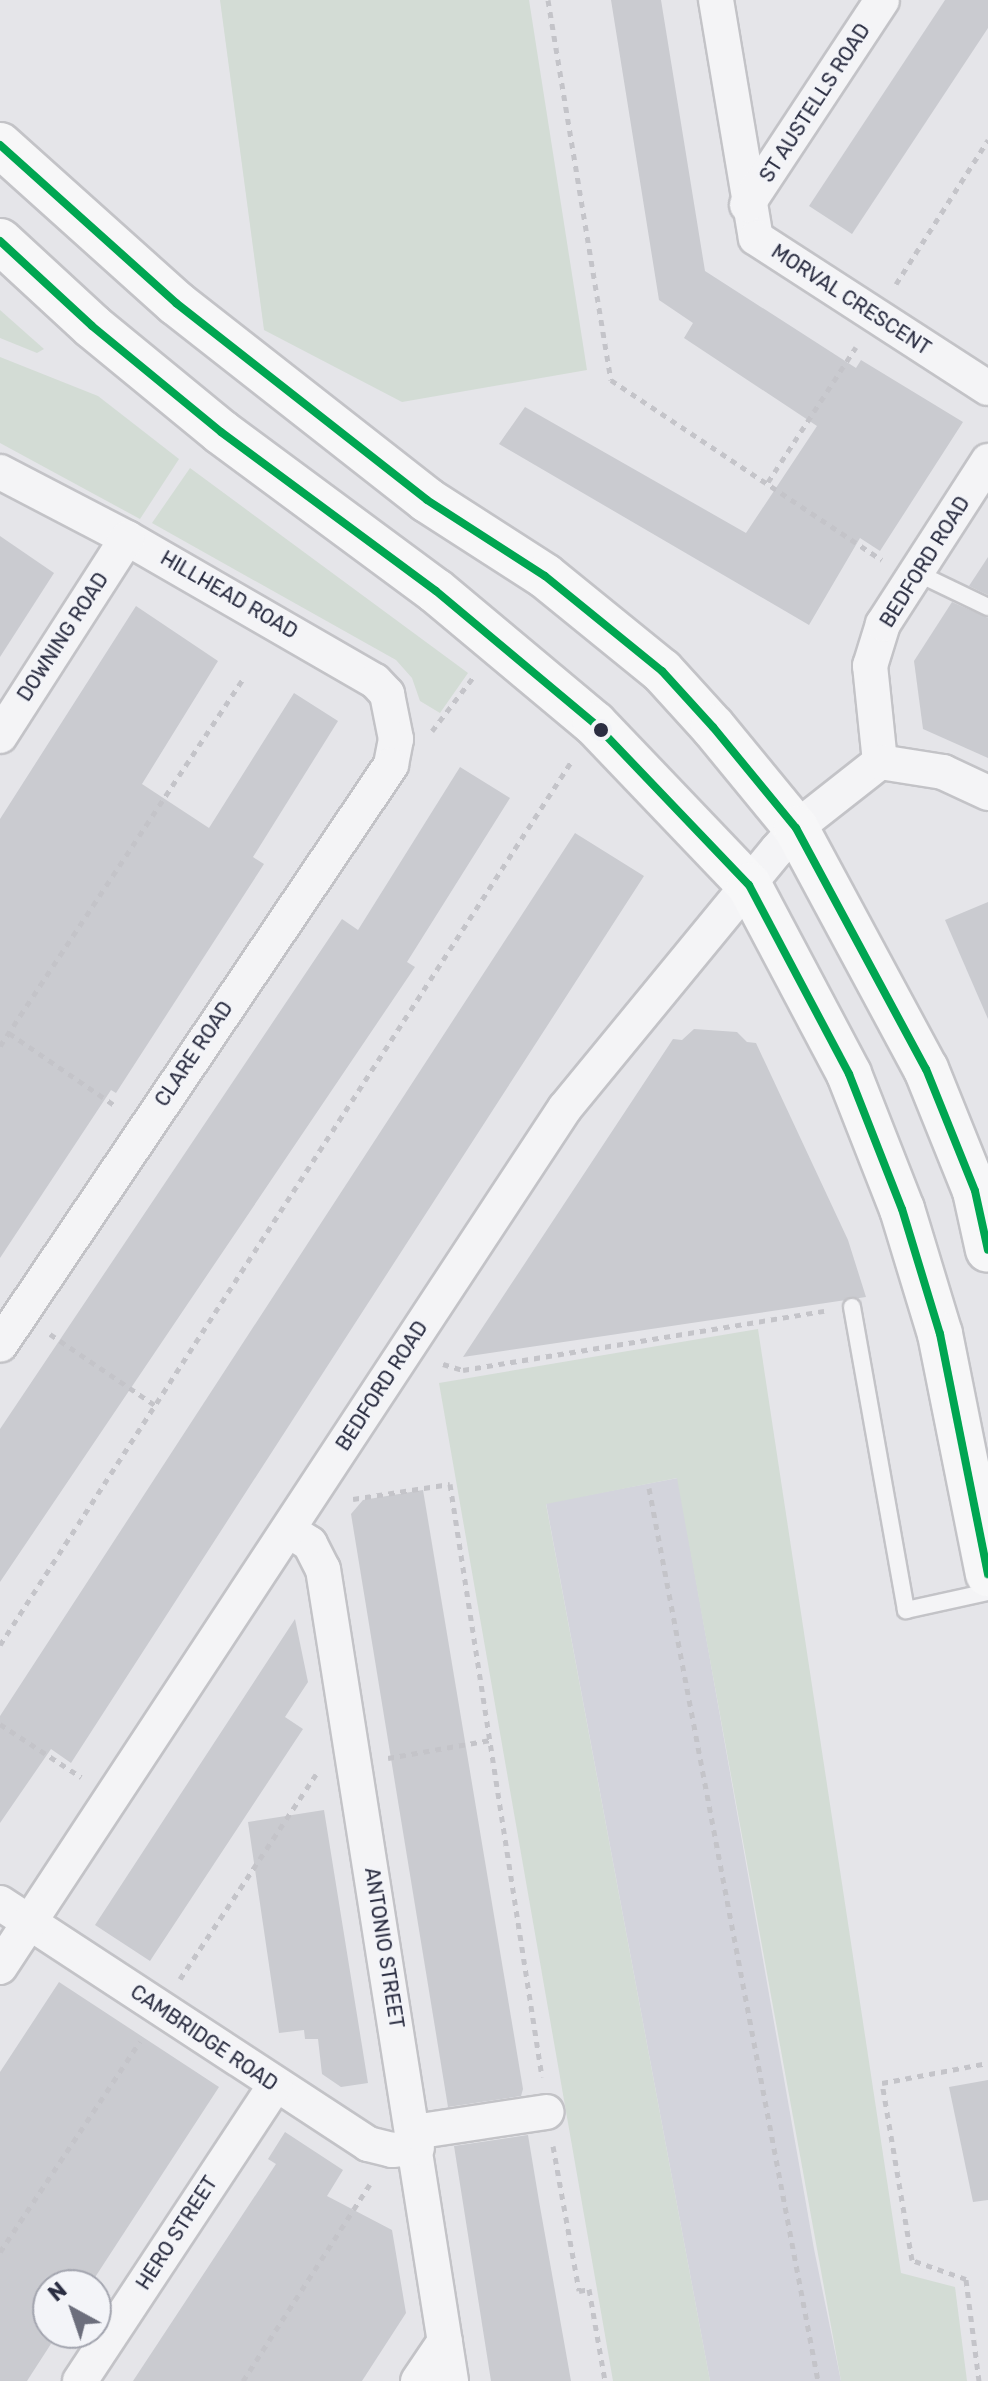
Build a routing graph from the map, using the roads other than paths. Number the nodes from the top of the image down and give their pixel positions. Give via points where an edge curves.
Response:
1 (716, 0) edge
2 (882, 0) edge
3 (0, 145) edge
4 (747, 205) junction
5 (0, 241) edge
6 (988, 388) edge
7 (988, 461) edge
8 (0, 472) edge
9 (127, 538) junction
10 (912, 576) junction
11 (988, 607) edge
12 (0, 736) edge
13 (393, 752) joint
14 (880, 762) junction
15 (988, 793) edge
16 (796, 828) junction
17 (749, 885) junction
18 (981, 1191) edge
19 (988, 1250) edge
20 (852, 1307) road end
21 (0, 1345) edge
22 (295, 1518) junction
23 (988, 1574) edge
24 (988, 1592) edge
25 (0, 1903) edge
26 (30, 1922) junction
27 (0, 1967) edge
28 (275, 2085) junction
29 (547, 2112) road end
30 (407, 2143) junction
31 (445, 2341) junction
32 (80, 2381) edge
33 (418, 2381) edge
34 (451, 2381) edge

1 - 4 street, MORVAL CRESCENT
2 - 4 street, ST AUSTELLS ROAD
3 - 16 main road via 176,303 427,500 545,576 662,671
4 - 6 street, MORVAL CRESCENT via 756,238
5 - 17 main road via 221,432 436,591 595,724
7 - 10 street, BEDFORD ROAD
8 - 9 street, HILLHEAD ROAD
9 - 12 street, DOWNING ROAD
9 - 13 street, HILLHEAD ROAD via 375,681 392,710
10 - 11 lane
10 - 14 street, BEDFORD ROAD via 883,624 870,666
13 - 21 street, CLARE ROAD
14 - 15 street via 943,772
14 - 16 street, BEDFORD ROAD
16 - 17 street, BEDFORD ROAD
16 - 18 main road via 926,1069
17 - 22 street, BEDFORD ROAD via 565,1108
17 - 23 main road via 849,1074 902,1209 940,1334
18 - 19 main road
20 - 24 lane via 906,1610
22 - 26 street, BEDFORD ROAD
22 - 30 street, ANTONIO STREET via 323,1569
25 - 26 street, CAMBRIDGE ROAD
26 - 27 street, BEDFORD ROAD
26 - 28 street, CAMBRIDGE ROAD
28 - 30 street, CAMBRIDGE ROAD via 368,2144
28 - 32 street, HERO STREET
29 - 30 street
30 - 31 street, ANTONIO STREET
31 - 33 street
31 - 34 street, ANTONIO STREET

